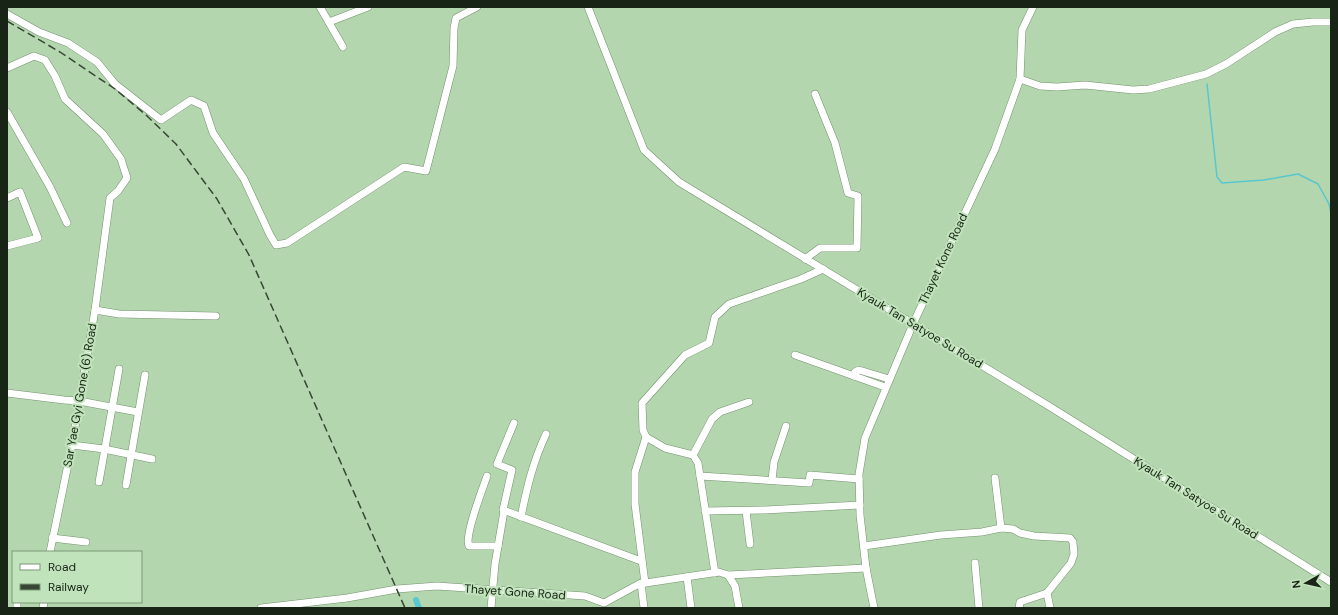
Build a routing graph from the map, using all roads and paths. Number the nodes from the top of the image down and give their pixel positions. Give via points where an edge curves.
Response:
1 (320, 7) edge
2 (368, 7) edge
3 (477, 7) edge
4 (588, 7) edge
5 (1033, 7) edge
6 (7, 14) edge
7 (329, 22) junction
8 (1331, 22) edge
9 (343, 47) dead end
10 (7, 68) edge
11 (1020, 79) junction
12 (815, 94) dead end
13 (7, 112) edge
14 (7, 199) edge
15 (66, 223) dead end
16 (7, 246) edge
17 (805, 259) junction
18 (823, 269) junction
19 (95, 310) junction
20 (216, 316) dead end
21 (913, 324) junction
22 (795, 355) dead end
23 (119, 369) dead end
24 (145, 375) dead end
25 (854, 376) junction
26 (889, 380) junction
27 (886, 387) junction
28 (7, 393) edge
29 (79, 401) junction
30 (749, 402) dead end
31 (112, 406) junction
32 (138, 412) junction
33 (514, 423) dead end
34 (786, 426) dead end
35 (546, 434) dead end
36 (646, 437) junction
37 (72, 444) junction
38 (104, 449) junction
39 (131, 454) junction
40 (693, 455) junction
41 (152, 459) dead end
42 (487, 476) dead end
43 (700, 476) junction
44 (859, 478) junction
45 (995, 478) dead end
46 (772, 480) junction
47 (99, 482) dead end
48 (126, 485) dead end
49 (860, 506) junction
50 (504, 511) junction
51 (705, 511) junction
52 (746, 511) junction
53 (522, 517) junction
54 (1001, 528) junction
55 (52, 538) junction
56 (86, 542) dead end
57 (750, 544) dead end
58 (498, 546) junction
59 (864, 546) junction
60 (50, 551) edge
61 (641, 562) junction
62 (975, 563) dead end
63 (866, 568) junction
64 (715, 573) junction
65 (728, 575) junction
66 (687, 577) junction
67 (1331, 582) edge
68 (643, 583) junction
69 (493, 590) junction
70 (1047, 593) junction
71 (605, 605) edge
72 (261, 608) edge
73 (491, 608) edge
74 (644, 608) edge
75 (691, 608) edge
76 (739, 608) edge
77 (874, 608) edge
78 (979, 608) edge
79 (1019, 608) edge
80 (1050, 608) edge

1 - 7 street
2 - 7 street
3 - 6 street via 456,18 453,66 426,171 404,167 287,243 276,245 244,179 213,133 204,106 191,100 161,120 115,84 97,62 68,43 39,32
4 - 17 street, Kyauk Tan Satyoe Su Road via 644,150 679,182
5 - 11 street, Thayet Kone Road via 1022,30
7 - 9 street
8 - 11 street via 1293,24 1275,32 1206,74 1149,89 1084,85 1052,87
10 - 19 street via 34,56 45,60 65,98 103,134 121,158 127,178 110,198
11 - 21 street, Thayet Kone Road via 995,149
12 - 17 street via 835,143 848,193 858,196 857,248 820,248
13 - 15 street via 50,187
14 - 16 street via 20,192 38,238
17 - 18 street, Kyauk Tan Satyoe Su Road
18 - 21 street, Kyauk Tan Satyoe Su Road
18 - 36 street via 729,304 715,316 709,343 685,355 642,404 643,430
19 - 20 street, Sar Yae Gyi Gone (6) Road via 119,314
19 - 29 street, Sar Yae Gyi Gone (6) Road
21 - 26 street, Thayet Kone Road
21 - 67 street, Kyauk Tan Satyoe Su Road
22 - 25 street
23 - 31 street
24 - 32 street
25 - 26 street via 859,370
25 - 27 street
26 - 27 street, Thayet Kone Road
27 - 44 street, Thayet Kone Road via 865,438
28 - 29 street
29 - 31 street
29 - 37 street, Sar Yae Gyi Gone (6) Road
30 - 40 street via 720,412 712,419
31 - 32 street
31 - 38 street
32 - 39 street
33 - 50 street via 497,464 512,470
34 - 46 street via 774,462
35 - 53 street via 528,484
36 - 40 street via 665,448
36 - 61 street via 635,472 635,504
37 - 38 street
37 - 55 street, Sar Yae Gyi Gone (6) Road
38 - 39 street
38 - 47 street
39 - 41 street
39 - 48 street
40 - 43 street
42 - 58 street via 470,528 468,543 469,546
43 - 46 street
43 - 51 street
44 - 46 street via 810,475 809,483
44 - 49 street, Thayet Kone Road
45 - 54 street
49 - 52 street
49 - 59 street, Thayet Kone Road
50 - 53 street
50 - 58 street
51 - 52 street
51 - 64 street
52 - 57 street
53 - 61 street
54 - 59 street
54 - 70 street via 1034,536 1070,538 1073,542 1074,554 1071,563
55 - 56 street
55 - 60 street, Sar Yae Gyi Gone (6) Road
58 - 69 street
59 - 63 street, Thayet Kone Road
61 - 68 street
62 - 78 street
63 - 65 street, Thayet Gone Road
63 - 77 street, Thayet Kone Road
64 - 65 street, Thayet Gone Road
64 - 66 street, Thayet Gone Road
65 - 76 street via 734,586
66 - 68 street, Thayet Gone Road
66 - 75 street
68 - 71 street, Thayet Gone Road
68 - 74 street
69 - 71 street, Thayet Gone Road via 584,596
69 - 72 street, Thayet Gone Road via 437,586 397,589
69 - 73 street
70 - 79 street via 1020,602
70 - 80 street

